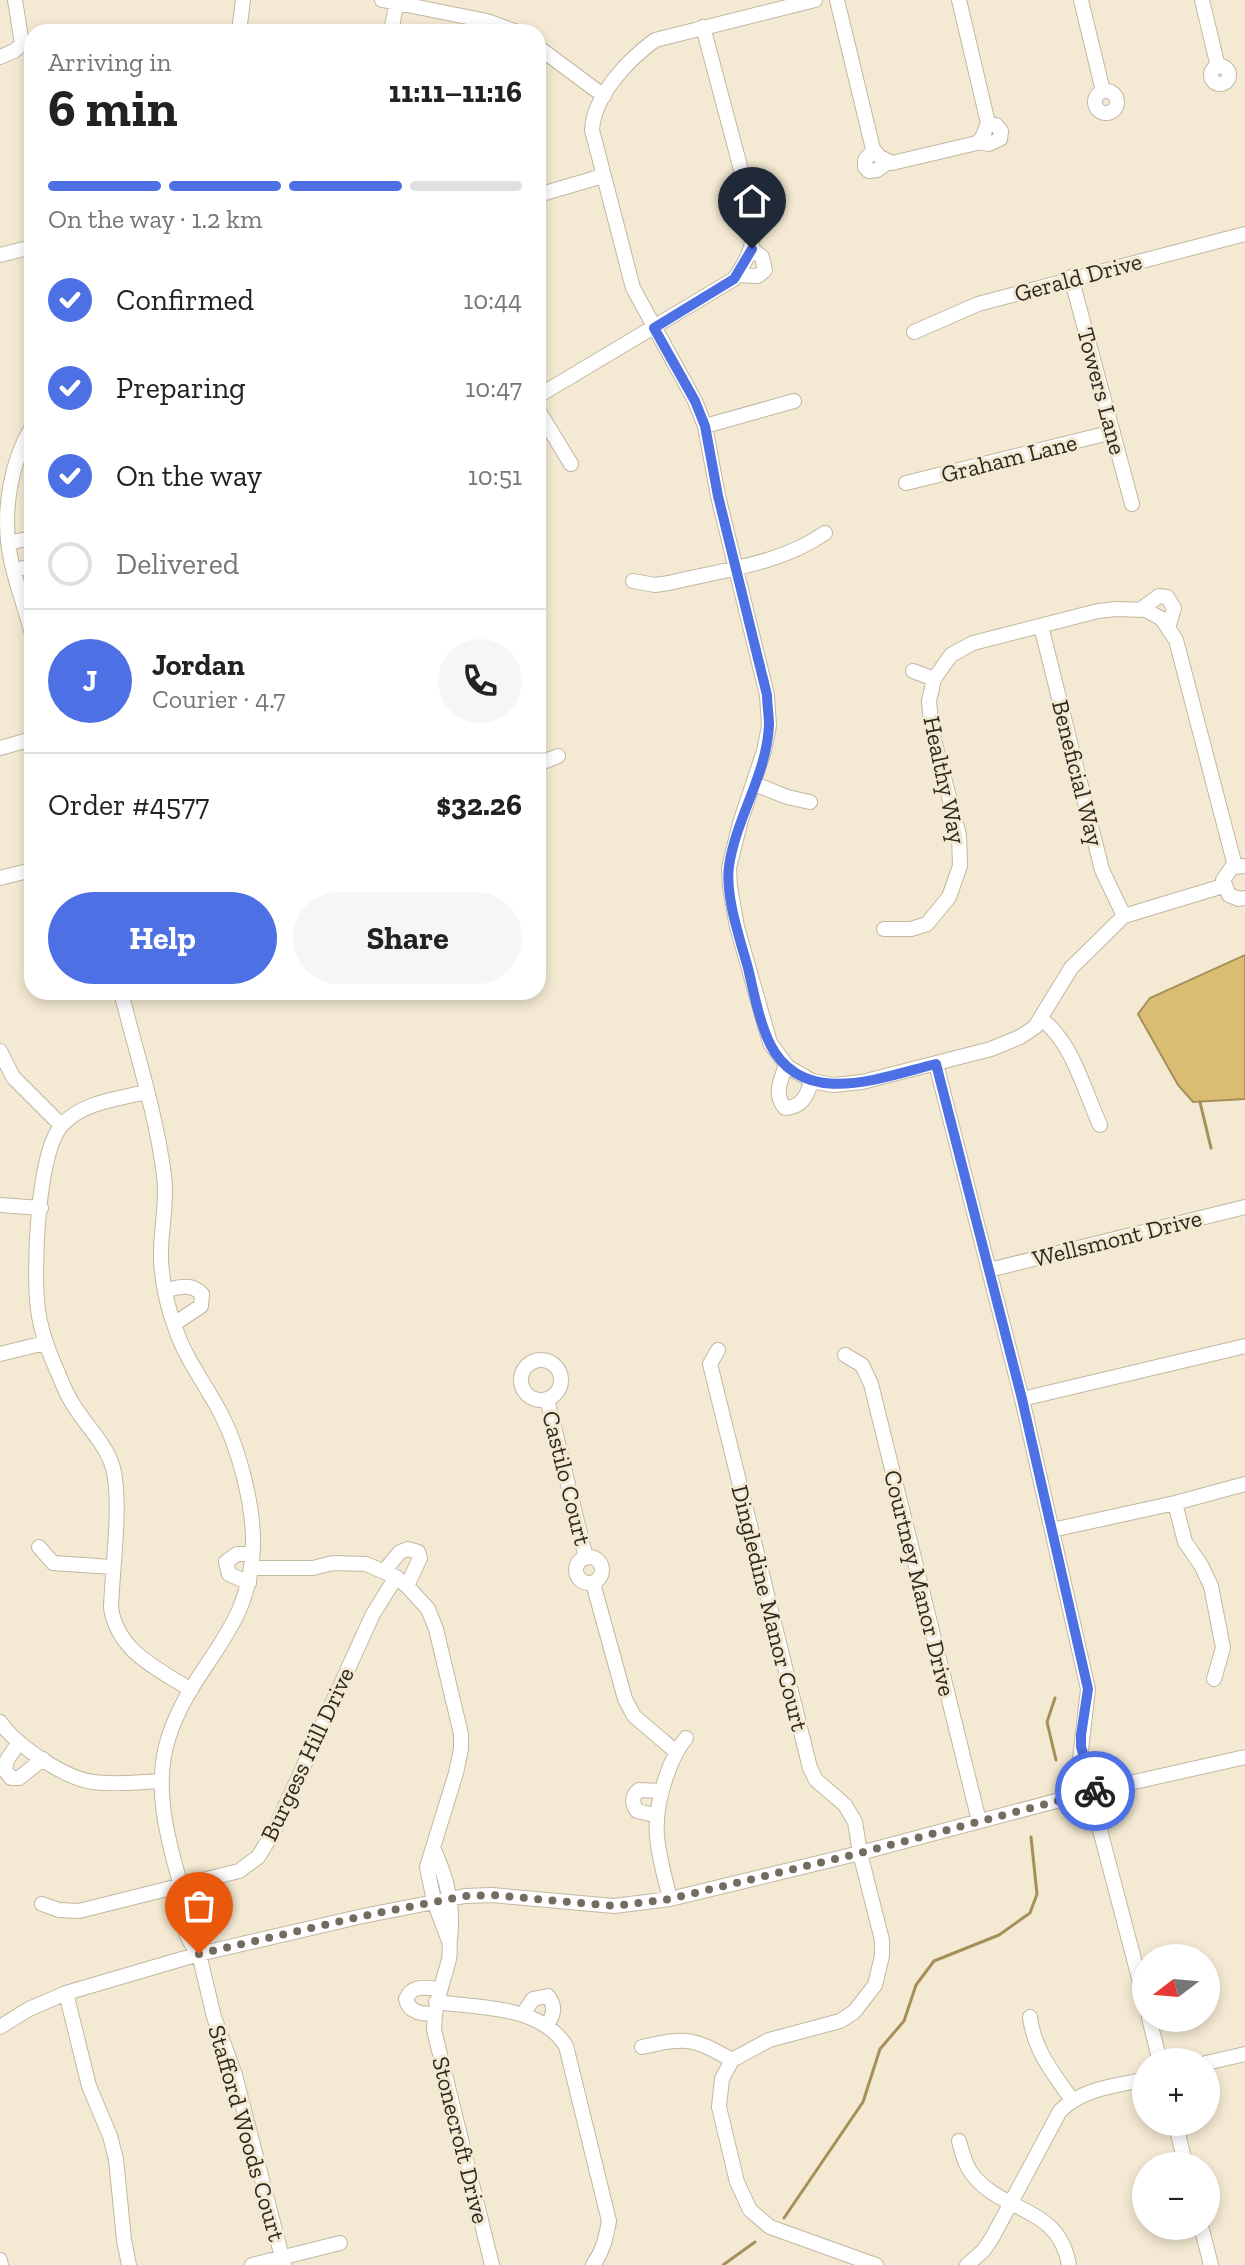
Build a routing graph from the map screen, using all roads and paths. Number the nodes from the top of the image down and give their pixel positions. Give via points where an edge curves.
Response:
1 (15, 0) edge
2 (243, 0) edge
3 (815, 0) edge
4 (837, 0) edge
5 (959, 0) edge
6 (1081, 0) edge
7 (1202, 0) edge
8 (392, 1) edge
9 (240, 24) edge
10 (391, 24) edge
11 (495, 24) edge
12 (703, 27) junction
13 (546, 53) edge
14 (0, 57) edge
15 (1218, 67) dead end
16 (1103, 91) dead end
17 (604, 96) junction
18 (603, 176) junction
19 (546, 193) edge
20 (1245, 234) edge
21 (24, 249) edge
22 (752, 249) junction
23 (0, 255) edge
24 (737, 275) junction
25 (1071, 277) junction
26 (654, 328) junction
27 (914, 332) dead end
28 (546, 391) edge
29 (794, 401) dead end
30 (546, 423) edge
31 (705, 426) junction
32 (1113, 432) junction
33 (24, 443) edge
34 (571, 464) dead end
35 (906, 483) dead end
36 (1132, 504) dead end
37 (825, 533) dead end
38 (6, 550) edge
39 (736, 567) junction
40 (24, 568) edge
41 (15, 570) junction
42 (633, 581) dead end
43 (24, 604) edge
44 (1140, 610) junction
45 (1041, 626) junction
46 (1168, 628) junction
47 (913, 671) dead end
48 (934, 679) junction
49 (24, 741) edge
50 (0, 748) edge
51 (558, 756) dead end
52 (546, 761) edge
53 (755, 784) junction
54 (810, 802) dead end
55 (1240, 866) edge
56 (24, 872) edge
57 (0, 878) edge
58 (1223, 886) junction
59 (1245, 898) edge
60 (1124, 916) junction
61 (884, 929) dead end
62 (123, 1000) edge
63 (1041, 1019) junction
64 (0, 1051) edge
65 (936, 1064) junction
66 (786, 1065) junction
67 (812, 1081) junction
68 (146, 1092) junction
69 (61, 1125) junction
70 (1100, 1125) dead end
71 (0, 1205) edge
72 (1245, 1207) edge
73 (41, 1208) junction
74 (989, 1270) junction
75 (166, 1290) junction
76 (174, 1324) junction
77 (45, 1343) junction
78 (1245, 1346) edge
79 (718, 1350) dead end
80 (0, 1354) edge
81 (845, 1355) dead end
82 (547, 1399) dead end
83 (1022, 1399) junction
84 (1245, 1484) edge
85 (1175, 1503) junction
86 (1052, 1530) junction
87 (39, 1547) dead end
88 (112, 1567) junction
89 (251, 1568) junction
90 (395, 1578) junction
91 (1214, 1679) dead end
92 (191, 1690) junction
93 (0, 1722) edge
94 (686, 1738) dead end
95 (19, 1742) junction
96 (675, 1751) junction
97 (1245, 1757) edge
98 (43, 1759) junction
99 (162, 1781) junction
100 (662, 1791) junction
101 (1090, 1792) junction
102 (655, 1815) junction
103 (979, 1821) junction
104 (433, 1848) junction
105 (860, 1853) junction
106 (181, 1888) junction
107 (450, 1898) junction
108 (670, 1899) junction
109 (434, 1901) junction
110 (42, 1904) dead end
111 (449, 1941) junction
112 (1132, 1952) edge
113 (199, 1954) junction
114 (66, 1993) junction
115 (437, 2002) junction
116 (523, 2014) junction
117 (1030, 2017) dead end
118 (547, 2025) junction
119 (0, 2027) edge
120 (642, 2047) dead end
121 (1245, 2054) edge
122 (732, 2060) junction
123 (1220, 2060) edge
124 (1132, 2082) edge
125 (1072, 2100) junction
126 (959, 2141) dead end
127 (1012, 2202) junction
128 (1205, 2240) edge
129 (340, 2243) dead end
130 (834, 2250) junction
131 (283, 2261) edge
132 (129, 2265) edge
133 (252, 2265) edge
134 (492, 2265) edge
135 (593, 2265) edge
136 (829, 2265) edge
137 (876, 2265) edge
138 (967, 2265) edge
139 (1069, 2265) edge
140 (1211, 2265) edge

1 - 14 street via 22,44
2 - 9 street
3 - 12 street
4 - 5 street via 873,151 888,162 978,142 986,131
6 - 16 street
7 - 15 street
8 - 10 street
8 - 11 street
12 - 17 street via 655,40
12 - 22 street via 752,211
13 - 17 street
17 - 18 street via 592,130
18 - 19 street
18 - 26 street via 633,288
20 - 25 street, Gerald Drive
21 - 23 street
22 - 24 street
22 - 24 street via 764,261 763,273
24 - 26 street
25 - 27 street, Gerald Drive via 975,305
25 - 32 street, Towers Lane
26 - 28 street
26 - 31 street
29 - 31 street
30 - 34 street
31 - 39 street
32 - 35 street, Graham Lane
32 - 36 street, Towers Lane
33 - 38 street via 17,457
37 - 39 street via 796,552
38 - 41 street
39 - 42 street via 655,585
39 - 53 street via 767,695 769,726
40 - 41 street
41 - 43 street
44 - 45 street, Healthy Way via 1098,611
44 - 46 street via 1162,619
44 - 46 street, Healthy Way via 1159,596 1167,597 1174,608
45 - 48 street, Healthy Way via 962,647
45 - 60 street, Beneficial Way via 1102,870
46 - 55 street, Healthy Way via 1187,675
47 - 48 street, Healthy Way
48 - 61 street, Healthy Way via 929,714 959,835 960,866 949,897 927,924
49 - 50 street
51 - 52 street
53 - 54 street
53 - 66 street via 736,838 730,887 765,1031
55 - 58 street via 1224,875
56 - 57 street
58 - 59 street via 1233,898
58 - 60 street
60 - 63 street via 1071,968
62 - 68 street
63 - 65 street via 1020,1037
63 - 70 street via 1064,1041
64 - 69 street via 13,1077
65 - 67 street via 845,1085
65 - 74 street
66 - 67 street
66 - 67 street via 777,1090 785,1108 799,1106
68 - 69 street via 86,1107
68 - 75 street via 165,1177 161,1259
69 - 73 street via 45,1162
71 - 73 street
72 - 74 street, Wellsmont Drive
73 - 77 street via 36,1283
74 - 83 street
75 - 76 street
75 - 76 street via 187,1286 202,1294 201,1306
76 - 89 street via 229,1432 245,1488 253,1541
77 - 80 street
77 - 88 street via 70,1400 114,1471
78 - 83 street
79 - 105 street, Dingledine Manor Court via 710,1364 810,1768 845,1805 855,1822
81 - 103 street, Courtney Manor Drive via 862,1365 871,1384
82 - 96 street, Castilo Court via 586,1558 576,1572 583,1582 593,1583 634,1716
83 - 86 street
84 - 85 street
85 - 86 street
85 - 91 street via 1185,1542 1211,1586 1223,1648
86 - 101 street via 1088,1689 1080,1759
87 - 88 street via 53,1563
88 - 92 street via 111,1608 121,1638
89 - 90 street via 366,1564
89 - 92 street, Stafford Woods Court via 233,1627
90 - 104 street, Stonecroft Drive via 428,1609 461,1734 456,1773
90 - 106 street, Burgess Hill Drive via 258,1857 239,1871
92 - 99 street, Stafford Woods Court via 169,1736
93 - 95 street
94 - 96 street
95 - 98 street
95 - 98 street via 7,1760 5,1770 11,1778 19,1778
96 - 100 street
97 - 101 street
98 - 99 street via 95,1782
99 - 106 street, Stafford Woods Court
100 - 102 street
100 - 102 street via 639,1790 632,1802 637,1811
101 - 103 street
101 - 112 street
102 - 108 street
103 - 105 street
104 - 107 street, Stonecroft Drive
104 - 109 street, Stonecroft Drive via 427,1867
105 - 108 street
105 - 122 street, Dingledine Manor Court via 882,1940 875,1985 840,2021 769,2040
106 - 110 street, Burgess Hill Drive via 79,1911
106 - 113 street, Stafford Woods Court via 191,1898 202,1941
107 - 108 street via 492,1895 614,1906
107 - 109 street
107 - 111 street, Stonecroft Drive
109 - 111 street, Stonecroft Drive
109 - 113 street
111 - 115 street, Stonecroft Drive via 450,1959
113 - 114 street
113 - 131 street, Stafford Woods Court
114 - 119 street
114 - 132 street via 89,2086 116,2159
115 - 116 street
115 - 134 street, Stonecroft Drive via 434,2030
116 - 118 street
116 - 118 street via 533,1999 548,1996 554,2012
117 - 125 street via 1039,2053
118 - 135 street via 560,2037 570,2059 606,2203 606,2239
120 - 122 street via 678,2038 703,2043
121 - 123 street
122 - 130 street via 722,2079 719,2107 743,2197 770,2227
124 - 125 street
125 - 127 street via 1051,2125
126 - 127 street via 972,2175
127 - 138 street via 983,2251
127 - 139 street via 1057,2233
128 - 140 street
129 - 131 street
130 - 136 street
130 - 137 street
131 - 133 street

